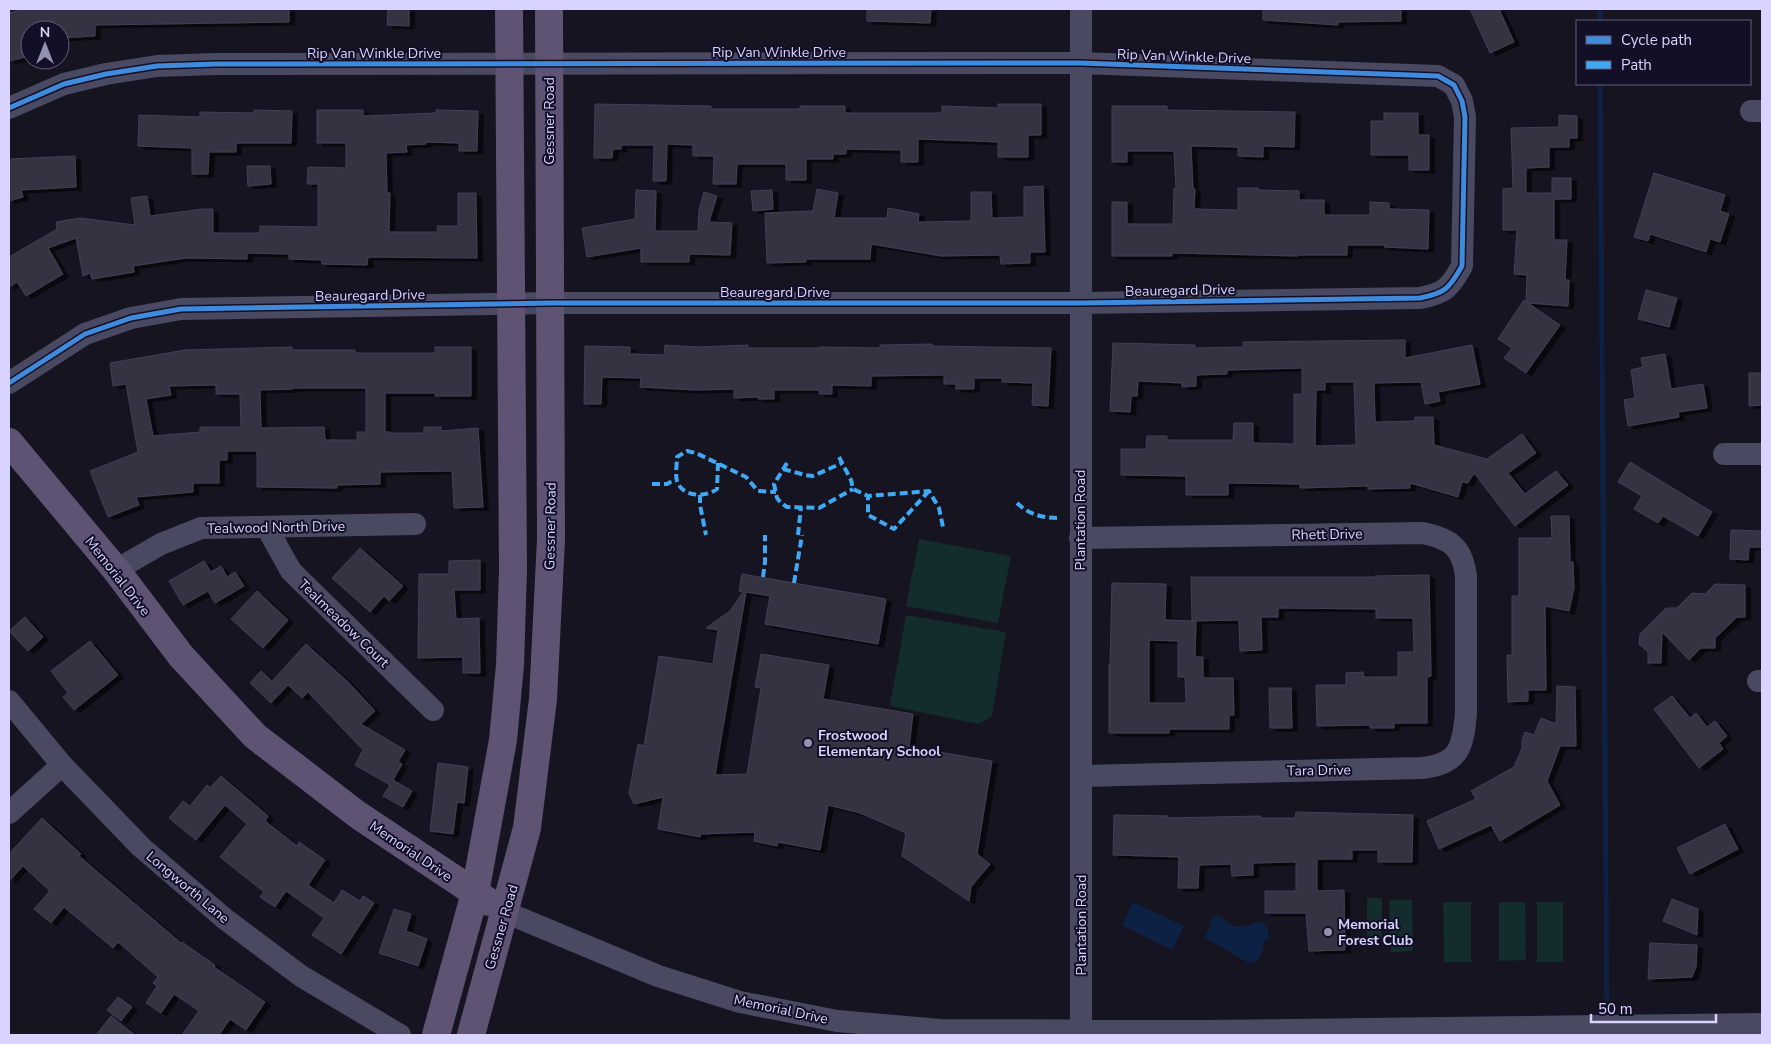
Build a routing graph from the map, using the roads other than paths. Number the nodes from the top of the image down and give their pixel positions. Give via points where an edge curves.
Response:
1 (509, 9) edge
2 (549, 9) edge
3 (1081, 9) edge
4 (549, 63) junction
5 (509, 64) junction
6 (1080, 64) junction
7 (9, 108) edge
8 (1463, 183) joint
9 (1081, 302) junction
10 (551, 303) junction
11 (511, 304) junction
12 (9, 383) edge
13 (9, 442) edge
14 (1724, 454) dead end
15 (1762, 454) edge
16 (415, 524) dead end
17 (267, 528) junction
18 (1080, 538) junction
19 (116, 570) junction
20 (1466, 658) joint
21 (9, 701) edge
22 (433, 710) dead end
23 (62, 765) junction
24 (1081, 776) junction
25 (9, 813) edge
26 (475, 893) junction
27 (505, 912) junction
28 (1762, 1024) edge
29 (1082, 1030) junction
30 (940, 1032) edge
31 (1462, 1032) edge
32 (1205, 1033) edge
33 (400, 1035) edge
34 (436, 1035) edge
35 (471, 1035) edge

1 - 5 main road
2 - 4 main road, Gessner Road
3 - 6 street, Plantation Road
4 - 5 street, Rip Van Winkle Drive
4 - 6 street, Rip Van Winkle Drive
4 - 10 main road, Gessner Road
5 - 7 street, Rip Van Winkle Drive via 157,66 64,84
5 - 11 main road
6 - 8 street, Rip Van Winkle Drive via 1438,76 1454,85 1462,101 1465,117
6 - 9 street, Plantation Road
8 - 9 street, Beauregard Drive via 1462,266 1453,281 1439,294 1420,298
9 - 10 street, Beauregard Drive
9 - 18 street, Plantation Road
10 - 11 street, Beauregard Drive
10 - 27 main road, Gessner Road via 551,540 544,699 527,828
11 - 12 street, Beauregard Drive via 181,309 131,318 85,334
11 - 26 main road via 513,570 510,664 503,740
13 - 19 main road, Memorial Drive
14 - 15 street
16 - 17 street, Tealwood North Drive
17 - 19 street, Tealwood North Drive via 201,528 162,544
17 - 22 street, Tealmeadow Court via 291,571
18 - 20 street, Rhett Drive via 1423,532 1441,537 1456,546 1464,561
18 - 24 street, Plantation Road
19 - 26 main road, Memorial Drive via 181,656 255,736 358,815
20 - 24 street, Tara Drive via 1466,713 1461,746 1453,757 1437,766
21 - 23 street, Longworth Lane
23 - 25 street
23 - 33 street, Longworth Lane via 141,848 225,919 301,976
24 - 29 street, Plantation Road
26 - 27 main road, Memorial Drive
26 - 34 main road
27 - 30 street, Memorial Drive via 658,976 740,1002 837,1021
27 - 35 main road, Gessner Road
28 - 31 street, Memorial Drive via 1592,1026
29 - 30 street, Memorial Drive
29 - 32 street, Memorial Drive
31 - 32 street, Memorial Drive

